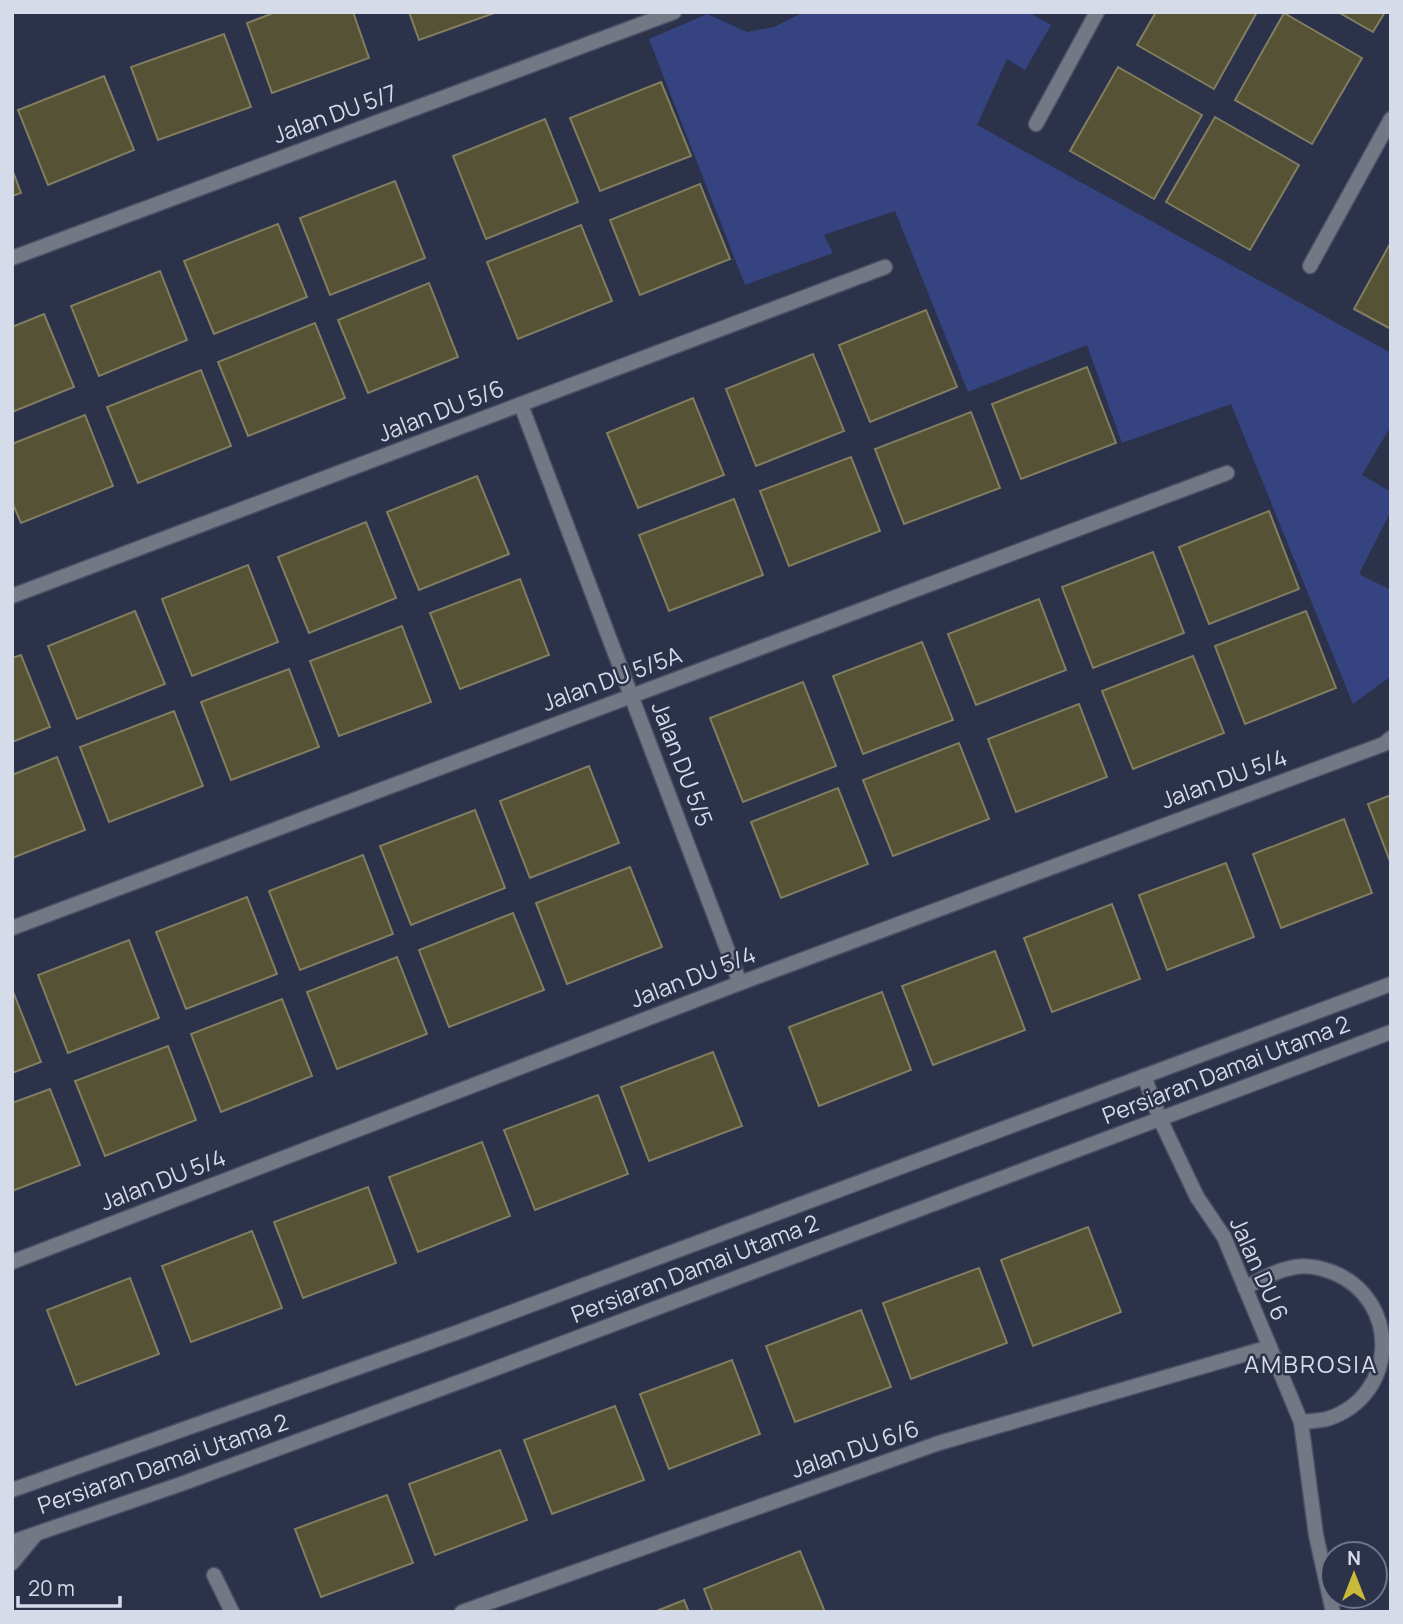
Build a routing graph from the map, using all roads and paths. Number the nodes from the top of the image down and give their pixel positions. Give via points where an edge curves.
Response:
1 (674, 12) edge
2 (1097, 12) edge
3 (1391, 120) edge
4 (1036, 124) dead end
5 (12, 258) edge
6 (1310, 266) dead end
7 (886, 267) dead end
8 (521, 405) junction
9 (1227, 473) dead end
10 (12, 596) edge
11 (632, 695) junction
12 (1391, 738) edge
13 (12, 928) edge
14 (740, 983) junction
15 (1391, 984) edge
16 (1391, 1032) edge
17 (1144, 1076) junction
18 (1160, 1119) junction
19 (12, 1262) edge
20 (1245, 1288) junction
21 (1385, 1314) edge
22 (1270, 1347) junction
23 (1301, 1422) junction
24 (12, 1488) edge
25 (37, 1533) junction
26 (12, 1542) edge
27 (12, 1563) edge
28 (214, 1575) dead end
29 (232, 1612) edge
30 (462, 1612) edge
31 (1333, 1612) edge

1 - 5 street, Jalan DU 5/7
2 - 4 street
3 - 6 street
7 - 8 street, Jalan DU 5/6
8 - 10 street, Jalan DU 5/6
8 - 11 street, Jalan DU 5/5
9 - 11 street, Jalan DU 5/5A
11 - 13 street, Jalan DU 5/5A
11 - 14 street, Jalan DU 5/5
12 - 14 street, Jalan DU 5/4
14 - 19 street, Jalan DU 5/4
15 - 17 street, Persiaran Damai Utama 2
16 - 18 street, Persiaran Damai Utama 2
17 - 18 street, Jalan DU 6
17 - 24 street, Persiaran Damai Utama 2 via 461,1332
18 - 20 street, Jalan DU 6 via 1197,1197 1224,1237
18 - 25 street, Persiaran Damai Utama 2 via 470,1378
20 - 21 street via 1296,1266 1322,1268 1346,1278
20 - 22 street, Jalan DU 6
21 - 23 street via 1380,1367 1368,1390 1350,1408 1327,1419
22 - 23 street, Jalan DU 6
22 - 30 street, Jalan DU 6/6 via 939,1443
23 - 31 street, Jalan DU 6
25 - 26 street, Persiaran Damai Utama 2
25 - 27 street
28 - 29 street

